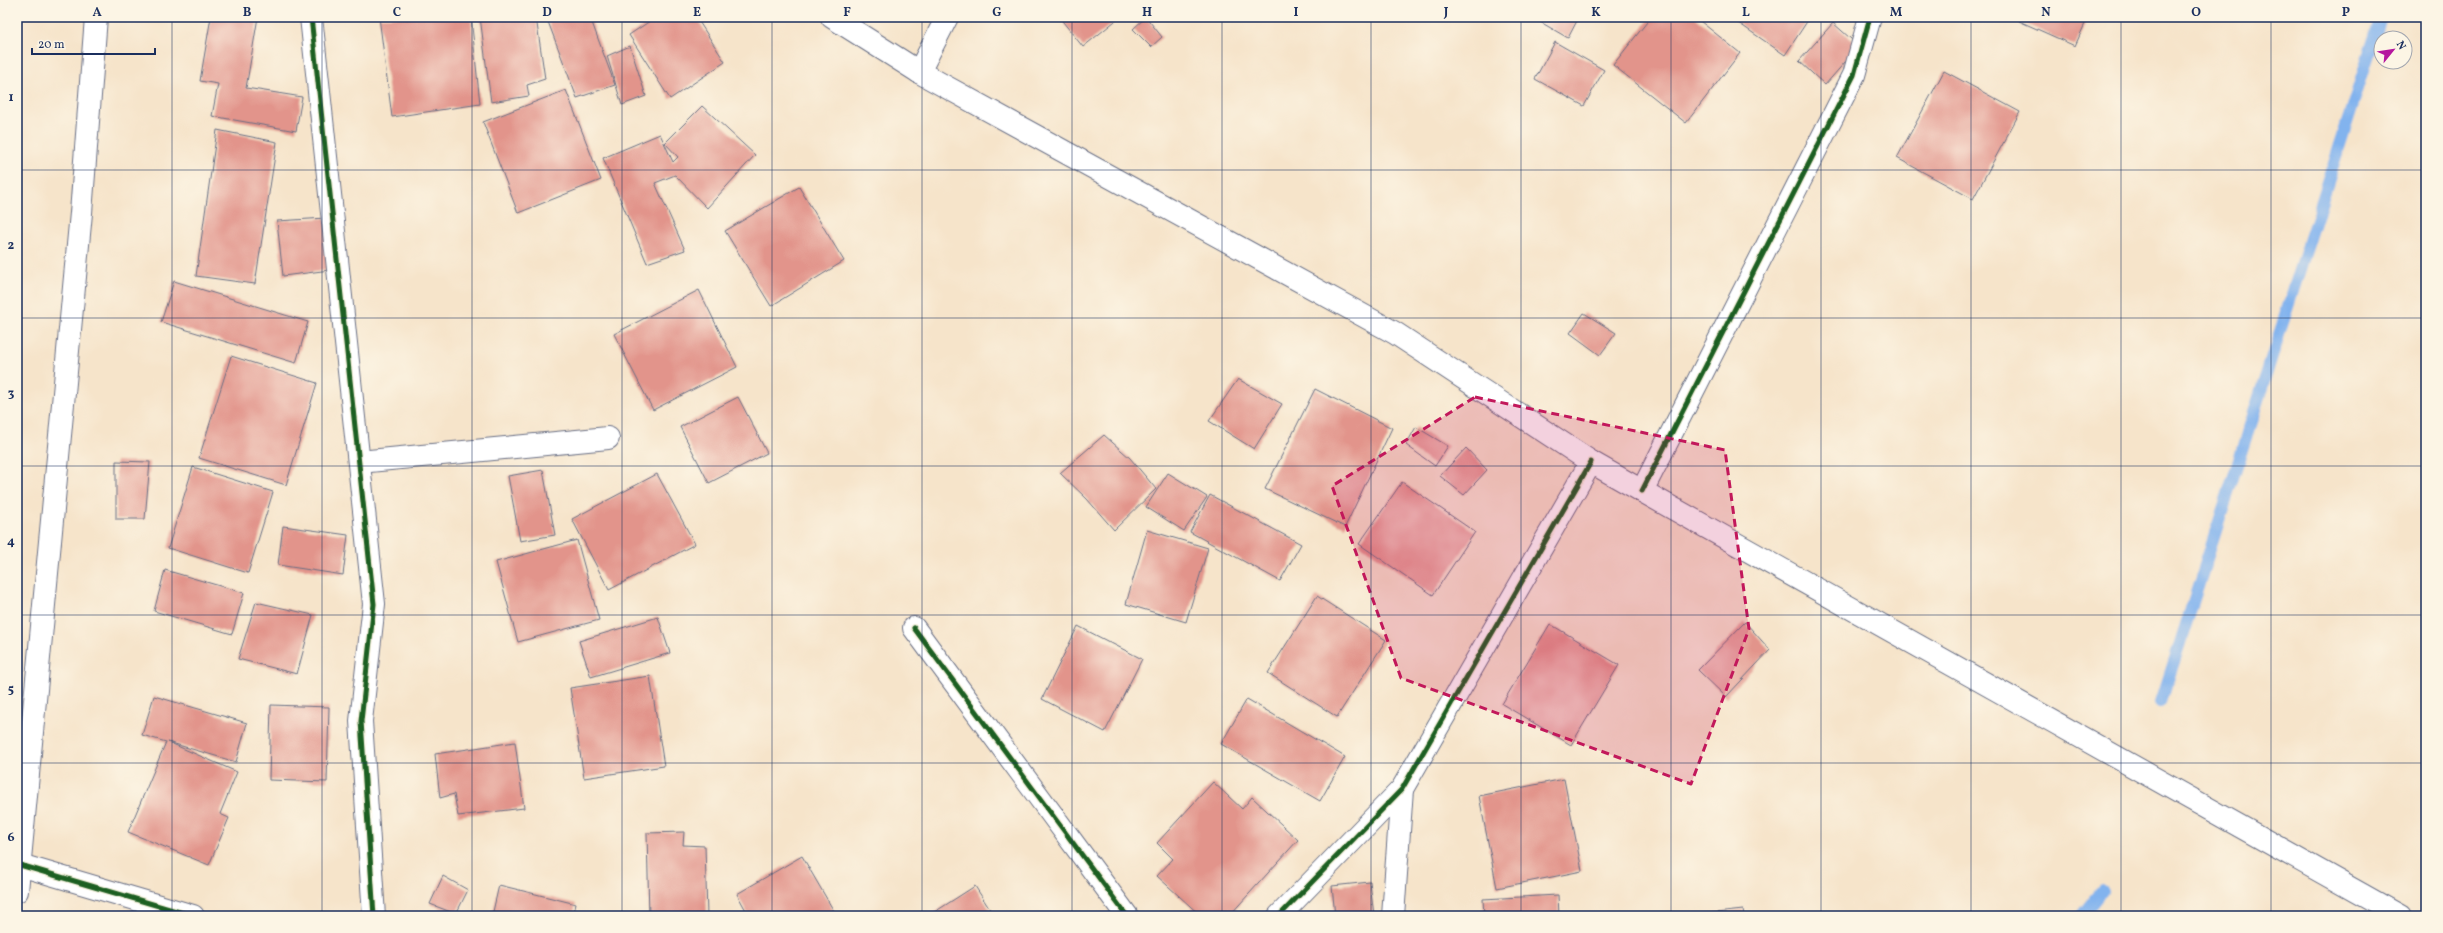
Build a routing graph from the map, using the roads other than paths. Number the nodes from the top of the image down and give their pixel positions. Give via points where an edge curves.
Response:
1 (96, 17) edge
2 (311, 17) edge
3 (832, 17) edge
4 (947, 17) edge
5 (1870, 17) edge
6 (918, 72) junction
7 (608, 438) dead end
8 (359, 462) junction
9 (1591, 462) junction
10 (1642, 491) junction
11 (914, 628) dead end
12 (1402, 789) junction
13 (20, 865) junction
14 (17, 891) edge
15 (193, 916) edge
16 (374, 916) edge
17 (1127, 916) edge
18 (1279, 916) edge
19 (1393, 916) edge
20 (2400, 916) edge

1 - 13 main road via 80,221
2 - 8 main road
3 - 6 main road
4 - 6 main road
5 - 10 main road via 1854,75
6 - 9 main road via 1395,333
7 - 8 main road
8 - 16 main road via 374,604 361,721
9 - 10 main road
9 - 12 main road
10 - 20 main road
11 - 17 main road
12 - 18 main road
12 - 19 main road
13 - 14 main road
13 - 15 main road

